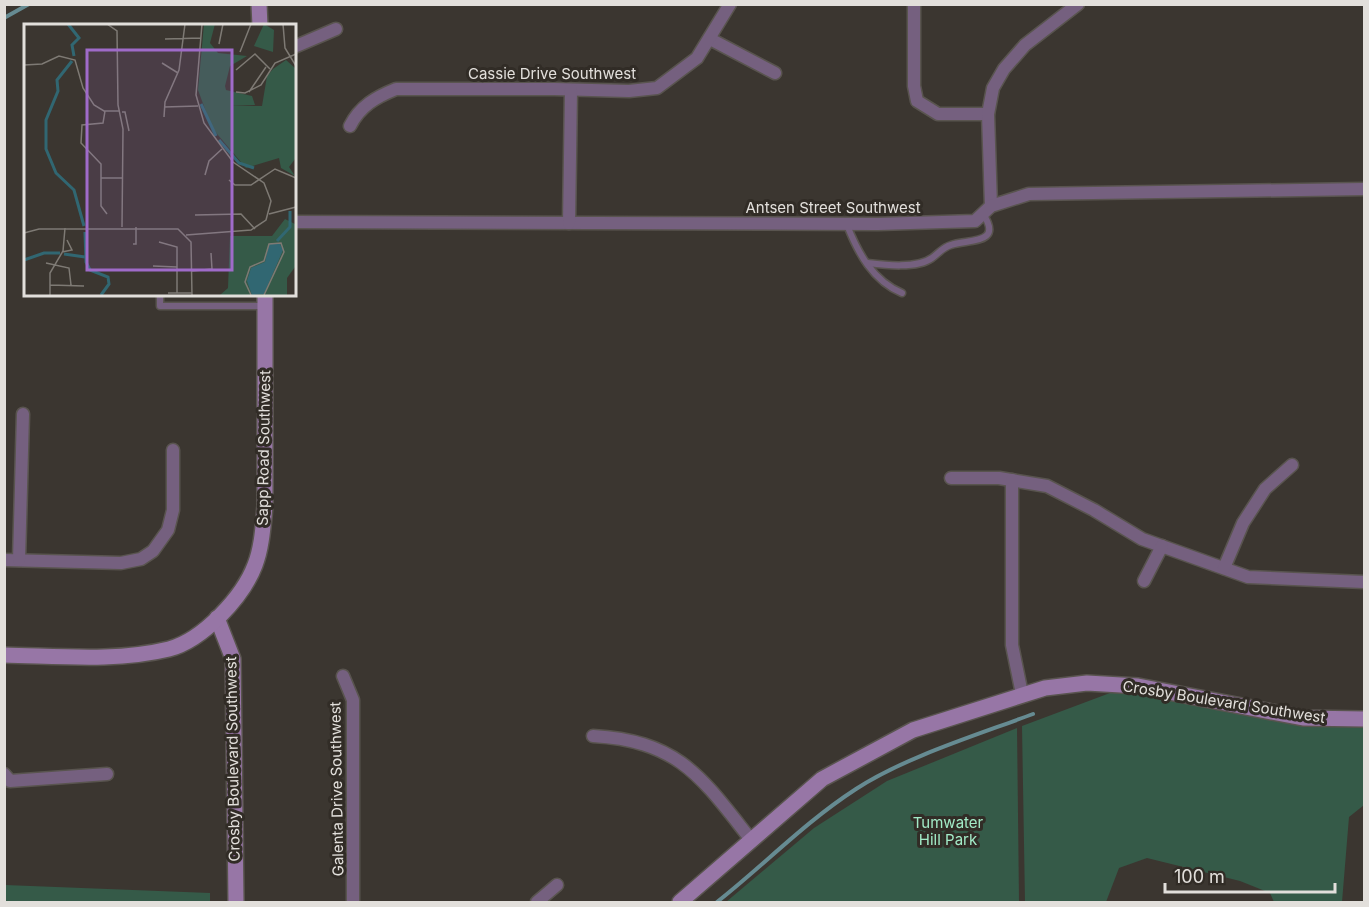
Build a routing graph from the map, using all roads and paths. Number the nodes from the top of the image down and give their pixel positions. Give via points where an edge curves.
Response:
1 (260, 4) edge
2 (729, 4) edge
3 (914, 4) edge
4 (1078, 4) edge
5 (260, 24) edge
6 (336, 29) dead end
7 (710, 39) junction
8 (296, 46) edge
9 (775, 73) dead end
10 (571, 90) junction
11 (987, 114) junction
12 (350, 126) dead end
13 (1365, 189) edge
14 (987, 210) junction
15 (296, 222) edge
16 (569, 223) junction
17 (847, 224) junction
18 (867, 263) junction
19 (902, 293) dead end
20 (160, 296) edge
21 (265, 300) edge
22 (22, 414) dead end
23 (173, 450) dead end
24 (1292, 465) dead end
25 (951, 477) dead end
26 (1012, 480) junction
27 (1162, 546) junction
28 (4, 560) edge
29 (19, 560) junction
30 (1224, 568) junction
31 (1144, 581) dead end
32 (1365, 582) edge
33 (217, 618) junction
34 (4, 655) edge
35 (343, 676) dead end
36 (1022, 694) junction
37 (1365, 719) edge
38 (593, 736) dead end
39 (4, 774) edge
40 (107, 774) dead end
41 (752, 841) junction
42 (557, 885) dead end
43 (236, 903) edge
44 (353, 903) edge
45 (537, 903) edge
46 (680, 903) edge

1 - 5 street
2 - 7 street, Cassie Drive Southwest
3 - 11 street via 917,101 938,114
4 - 11 street via 1040,32 1004,69 993,88
6 - 8 street
7 - 9 street
7 - 10 street, Cassie Drive Southwest via 697,58 657,88
10 - 12 street, Cassie Drive Southwest via 396,89 361,109
10 - 16 street
11 - 14 street
13 - 14 street, Antsen Street Southwest via 1029,194
14 - 17 street, Antsen Street Southwest via 975,221
14 - 18 lane via 989,228 982,240 951,244 931,259 918,263
15 - 16 street, Antsen Street Southwest
16 - 17 street, Antsen Street Southwest
17 - 18 lane
18 - 19 lane via 889,288
20 - 21 lane via 160,306
21 - 33 street, Sapp Road Southwest via 263,531 255,565 245,584
22 - 29 street
23 - 29 street via 171,518 165,536 141,559 121,563
24 - 30 street via 1264,489 1243,523
25 - 26 street
26 - 27 street via 1047,486 1142,539
26 - 36 street via 1012,645
27 - 30 street
27 - 31 street
28 - 29 street
30 - 32 street via 1248,577
33 - 34 street, Sapp Road Southwest via 171,648 139,654
33 - 43 street, Crosby Boulevard Southwest via 233,659
35 - 44 street, Galenta Drive Southwest via 353,700
36 - 37 street, Crosby Boulevard Southwest via 1087,683 1138,686 1304,718
36 - 41 street, Crosby Boulevard Southwest via 913,730 822,779
38 - 41 street via 638,742 680,762 698,775
39 - 40 street via 10,781
41 - 46 street, Crosby Boulevard Southwest
42 - 45 street

